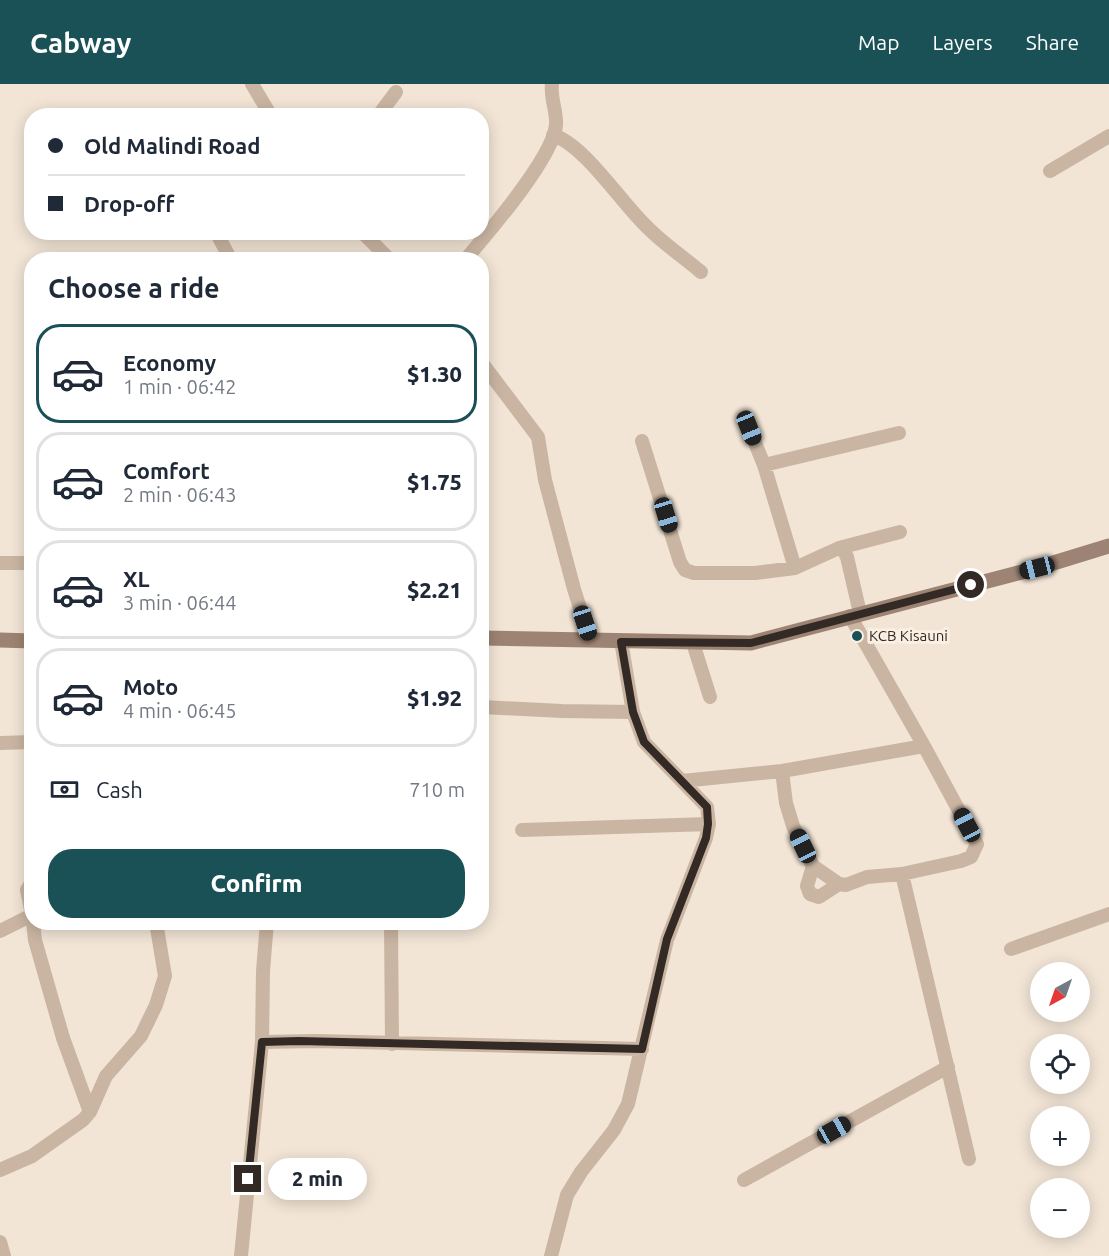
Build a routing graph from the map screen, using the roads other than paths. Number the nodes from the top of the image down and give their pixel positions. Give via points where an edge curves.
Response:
1 (252, 84) edge
2 (552, 84) edge
3 (396, 92) dead end
4 (266, 108) edge
5 (384, 108) edge
6 (553, 135) junction
7 (1109, 136) edge
8 (1050, 171) dead end
9 (489, 232) edge
10 (370, 240) edge
11 (482, 240) edge
12 (382, 252) edge
13 (472, 252) edge
14 (701, 272) dead end
15 (489, 372) edge
16 (749, 428) dead end
17 (899, 433) dead end
18 (642, 441) dead end
19 (764, 465) junction
20 (900, 532) dead end
21 (1109, 546) edge
22 (839, 548) junction
23 (0, 563) edge
24 (24, 563) edge
25 (795, 568) junction
26 (855, 615) junction
27 (489, 638) edge
28 (0, 640) edge
29 (591, 640) junction
30 (24, 641) edge
31 (621, 642) junction
32 (693, 643) junction
33 (710, 697) dead end
34 (489, 707) edge
35 (633, 712) junction
36 (24, 742) edge
37 (0, 743) edge
38 (924, 746) junction
39 (782, 771) junction
40 (682, 781) junction
41 (708, 824) junction
42 (522, 830) dead end
43 (813, 866) junction
44 (902, 874) junction
45 (839, 884) junction
46 (1109, 914) edge
47 (24, 919) edge
48 (34, 930) edge
49 (157, 930) edge
50 (266, 930) edge
51 (391, 930) edge
52 (0, 931) edge
53 (1011, 950) dead end
54 (262, 1042) junction
55 (392, 1044) junction
56 (642, 1049) junction
57 (948, 1067) junction
58 (90, 1112) junction
59 (969, 1159) dead end
60 (0, 1170) edge
61 (744, 1180) dead end
62 (0, 1242) edge
63 (4, 1256) edge
64 (241, 1256) edge
65 (551, 1256) edge

1 - 4 street
2 - 6 street via 556,125
3 - 5 street
6 - 9 street via 534,172
6 - 14 street via 576,149 648,228
7 - 8 street
10 - 12 street
11 - 13 street
15 - 29 street via 538,436 545,480
16 - 19 street
17 - 19 street
18 - 25 street via 680,562 686,570 755,573
19 - 25 street
20 - 22 street
21 - 26 main road
22 - 25 street
22 - 26 street via 847,557
23 - 24 street
26 - 32 main road via 751,643
26 - 38 street
27 - 29 main road
28 - 30 main road
29 - 31 main road
31 - 32 main road
31 - 35 street
32 - 33 street
34 - 35 street
35 - 40 street via 644,742
36 - 37 street
38 - 39 street
38 - 44 street via 977,844 971,857 961,861
39 - 40 street
39 - 43 street via 793,826
40 - 41 street via 707,807
41 - 42 street
41 - 56 street via 667,939
43 - 45 street
43 - 45 street via 807,886 810,894 819,897
44 - 45 street
44 - 57 street
46 - 53 street
47 - 52 street
48 - 58 street via 63,1038
49 - 58 street via 165,976 156,1005 141,1036 104,1080
50 - 54 street
51 - 55 street
54 - 55 street
54 - 64 street
55 - 56 street
56 - 65 street via 628,1104 567,1195
57 - 59 street
57 - 61 street
58 - 60 street via 33,1156
62 - 63 street

